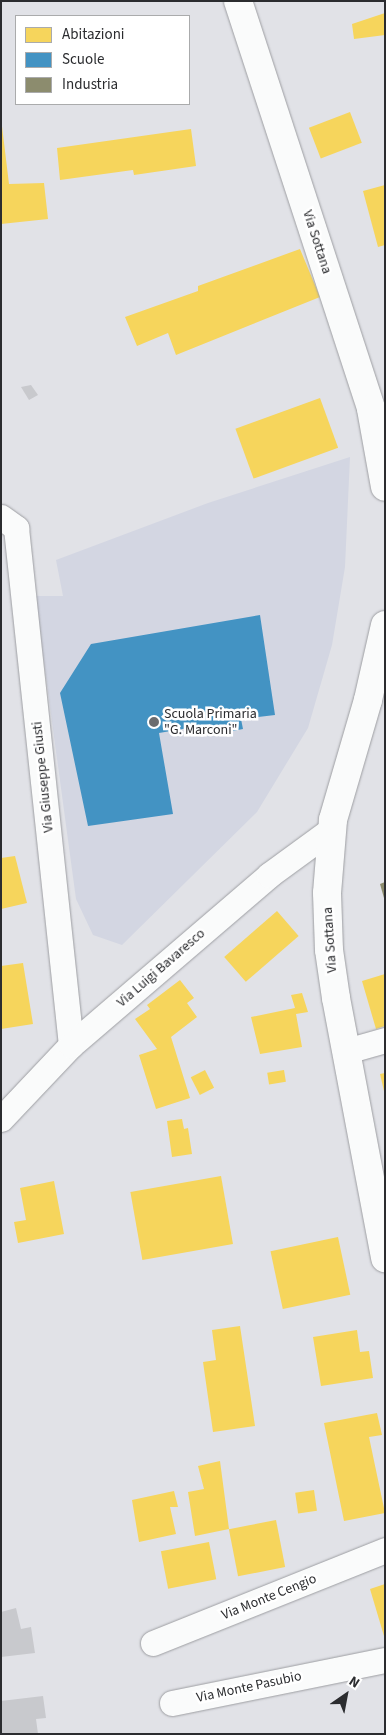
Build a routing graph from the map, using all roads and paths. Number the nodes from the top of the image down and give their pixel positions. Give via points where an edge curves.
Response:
1 (238, 1) edge
2 (385, 487) edge
3 (1, 517) edge
4 (385, 624) edge
5 (332, 829) junction
6 (385, 1040) edge
7 (72, 1045) junction
8 (346, 1051) junction
9 (1, 1119) edge
10 (385, 1258) edge
11 (385, 1550) edge
12 (153, 1643) dead end
13 (385, 1660) edge
14 (172, 1703) dead end

1 - 2 street, Via Sottana via 371,409
3 - 7 street, Via Giuseppe Giusti via 16,528
4 - 5 street, Via Sottana via 368,700
5 - 7 street, Via Luigi Bavaresco via 270,875
5 - 8 street, Via Sottana via 327,893 328,950
6 - 8 street
7 - 9 street, Via Luigi Bavaresco
8 - 10 street, Via Sottana
11 - 12 street, Via Monte Cengio
13 - 14 street, Via Monte Pasubio

